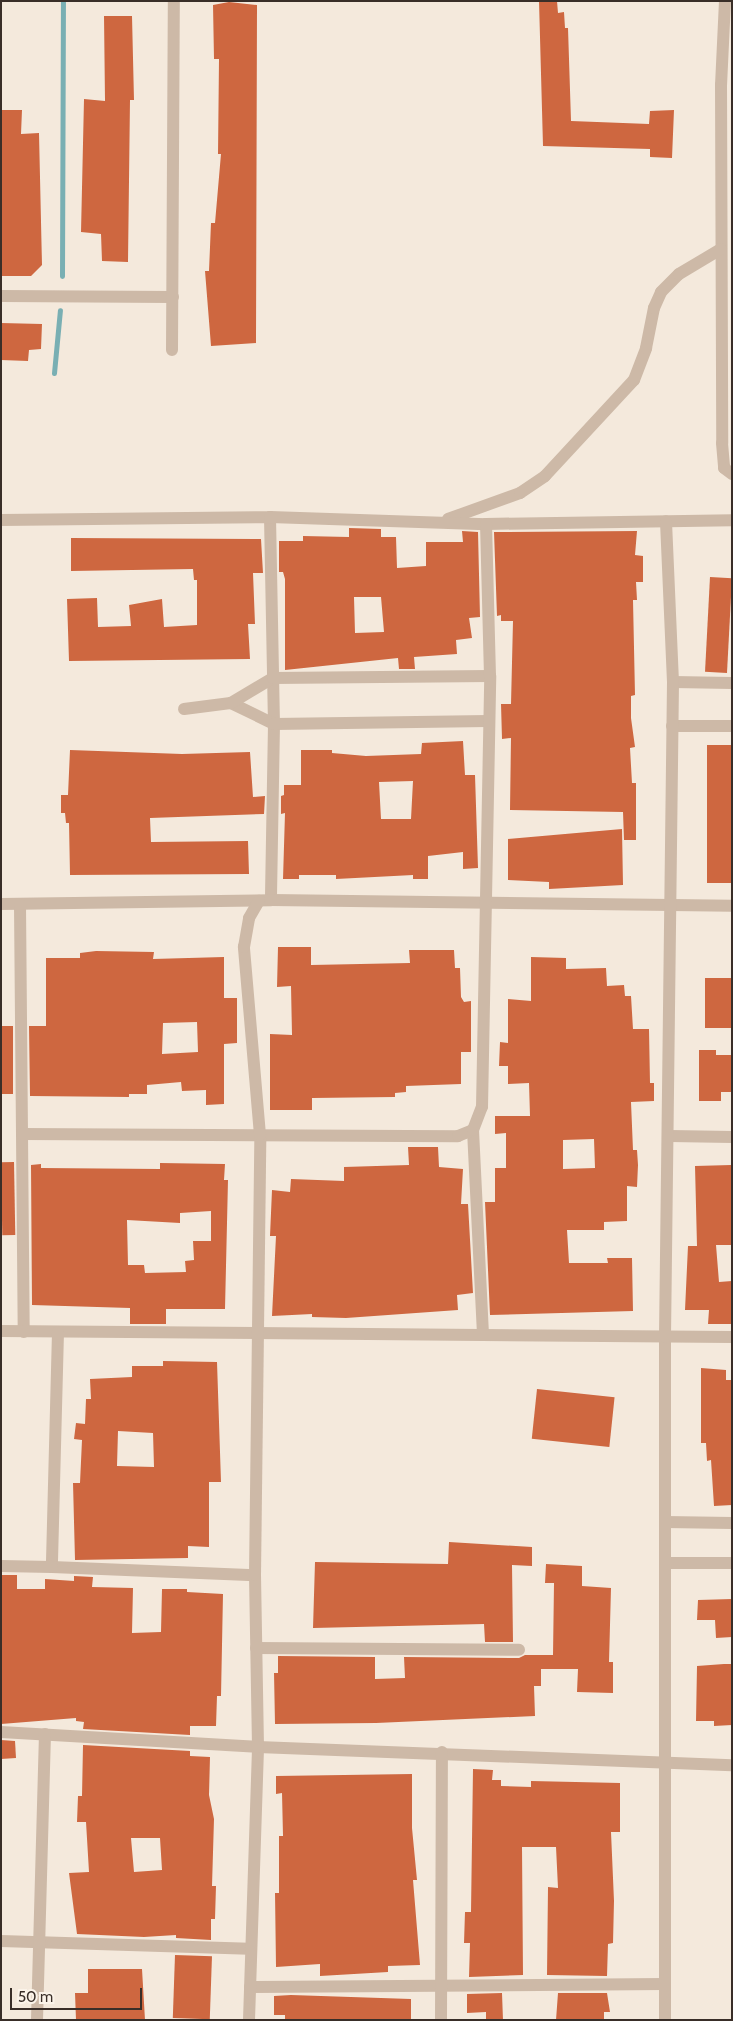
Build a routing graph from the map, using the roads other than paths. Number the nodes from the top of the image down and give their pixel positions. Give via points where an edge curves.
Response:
1 (174, 1) edge
2 (725, 1) edge
3 (721, 249) junction
4 (1, 296) edge
5 (173, 297) junction
6 (172, 350) dead end
7 (732, 474) edge
8 (270, 517) junction
9 (1, 520) edge
10 (732, 520) edge
11 (441, 521) junction
12 (666, 522) junction
13 (486, 524) junction
14 (490, 676) junction
15 (273, 678) junction
16 (673, 682) junction
17 (732, 683) edge
18 (231, 703) junction
19 (184, 709) dead end
20 (488, 721) junction
21 (274, 724) junction
22 (672, 726) junction
23 (732, 726) edge
24 (265, 901) junction
25 (1, 904) edge
26 (20, 904) junction
27 (483, 905) junction
28 (671, 905) junction
29 (732, 906) edge
30 (473, 1130) junction
31 (22, 1134) junction
32 (260, 1135) junction
33 (670, 1136) junction
34 (732, 1137) edge
35 (1, 1331) edge
36 (24, 1332) junction
37 (58, 1332) junction
38 (258, 1332) junction
39 (483, 1334) junction
40 (665, 1337) junction
41 (732, 1337) edge
42 (665, 1522) junction
43 (732, 1523) edge
44 (666, 1563) junction
45 (732, 1563) edge
46 (1, 1566) edge
47 (52, 1567) junction
48 (255, 1575) junction
49 (256, 1648) junction
50 (519, 1650) dead end
51 (1, 1732) edge
52 (45, 1734) junction
53 (258, 1747) junction
54 (442, 1752) junction
55 (666, 1763) junction
56 (732, 1765) edge
57 (1, 1941) edge
58 (38, 1942) junction
59 (249, 1949) junction
60 (665, 1984) junction
61 (442, 1986) junction
62 (250, 1987) junction
63 (37, 2020) edge
64 (249, 2020) edge
65 (441, 2020) edge
66 (665, 2020) edge

1 - 5 street
2 - 3 street via 721,85
3 - 7 street via 722,452 724,468
3 - 11 street via 678,274 661,292 634,380 545,476 520,493
4 - 5 street
5 - 6 street
8 - 9 street
8 - 11 street
8 - 15 street
10 - 12 street
11 - 13 street
12 - 13 street
12 - 16 street
13 - 14 street
14 - 15 street
14 - 20 street
15 - 18 street
15 - 21 street
16 - 17 street
16 - 22 street
18 - 19 street
18 - 21 street
20 - 21 street
20 - 27 street
21 - 24 street
22 - 23 street
22 - 28 street
24 - 26 street
24 - 27 street
24 - 32 street via 248,918 244,947
25 - 26 street
26 - 31 street
27 - 28 street
27 - 30 street via 482,1107
28 - 29 street
28 - 33 street
30 - 32 street via 458,1136
30 - 39 street
31 - 32 street
31 - 36 street
32 - 38 street
33 - 34 street
33 - 40 street
35 - 36 street
36 - 37 street
37 - 38 street
37 - 47 street
38 - 39 street
38 - 48 street
39 - 40 street
40 - 41 street
40 - 42 street
42 - 43 street
42 - 44 street
44 - 45 street
44 - 55 street
46 - 47 street
47 - 48 street
48 - 49 street
49 - 50 street
49 - 53 street
51 - 52 street
52 - 53 street
52 - 58 street
53 - 54 street
53 - 59 street
54 - 55 street
54 - 61 street
55 - 56 street
55 - 60 street
57 - 58 street
58 - 59 street
58 - 63 street
59 - 62 street
60 - 61 street
60 - 66 street
61 - 62 street
61 - 65 street
62 - 64 street

